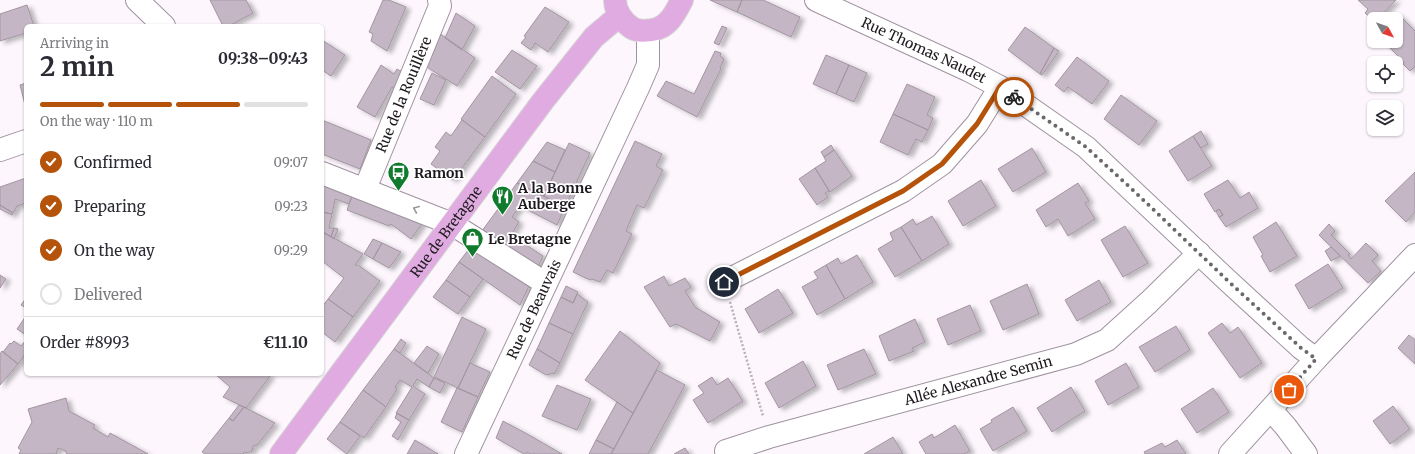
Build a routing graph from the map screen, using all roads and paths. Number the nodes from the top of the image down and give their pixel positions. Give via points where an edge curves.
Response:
1 (439, 0) edge
2 (682, 0) edge
3 (816, 0) edge
4 (617, 8) edge
5 (648, 30) junction
6 (1000, 87) junction
7 (24, 142) edge
8 (0, 150) edge
9 (324, 174) edge
10 (365, 189) junction
11 (452, 224) junction
12 (1200, 253) junction
13 (1415, 255) edge
14 (724, 282) joint
15 (545, 283) junction
16 (1316, 359) junction
17 (1270, 410) junction
18 (769, 437) junction
19 (726, 451) dead end
20 (282, 454) edge
21 (466, 454) edge
22 (1230, 454) edge
23 (1306, 454) edge

1 - 10 street, Rue de la Rouillère via 440,6
2 - 5 main road via 672,18 660,28
3 - 6 street, Rue Thomas Naudet
4 - 5 main road, Rue de Bretagne via 632,29
4 - 11 main road, Rue de Bretagne via 543,101
5 - 15 street, Rue de Beauvais via 648,65
6 - 12 street, Rue Thomas Naudet via 1086,147
6 - 14 street via 977,124 942,164 903,191
7 - 8 street
9 - 10 street
11 -> 10 street
11 - 15 street
11 - 20 main road, Rue de Bretagne
12 - 16 street, Rue Thomas Naudet
12 - 18 street, Allée Alexandre Semin via 1107,340 1076,354
13 - 16 street
14 - 18 path
15 - 21 street, Rue de Beauvais
16 - 17 street
17 - 22 street
17 - 23 street
18 - 19 street, Allée Alexandre Semin

